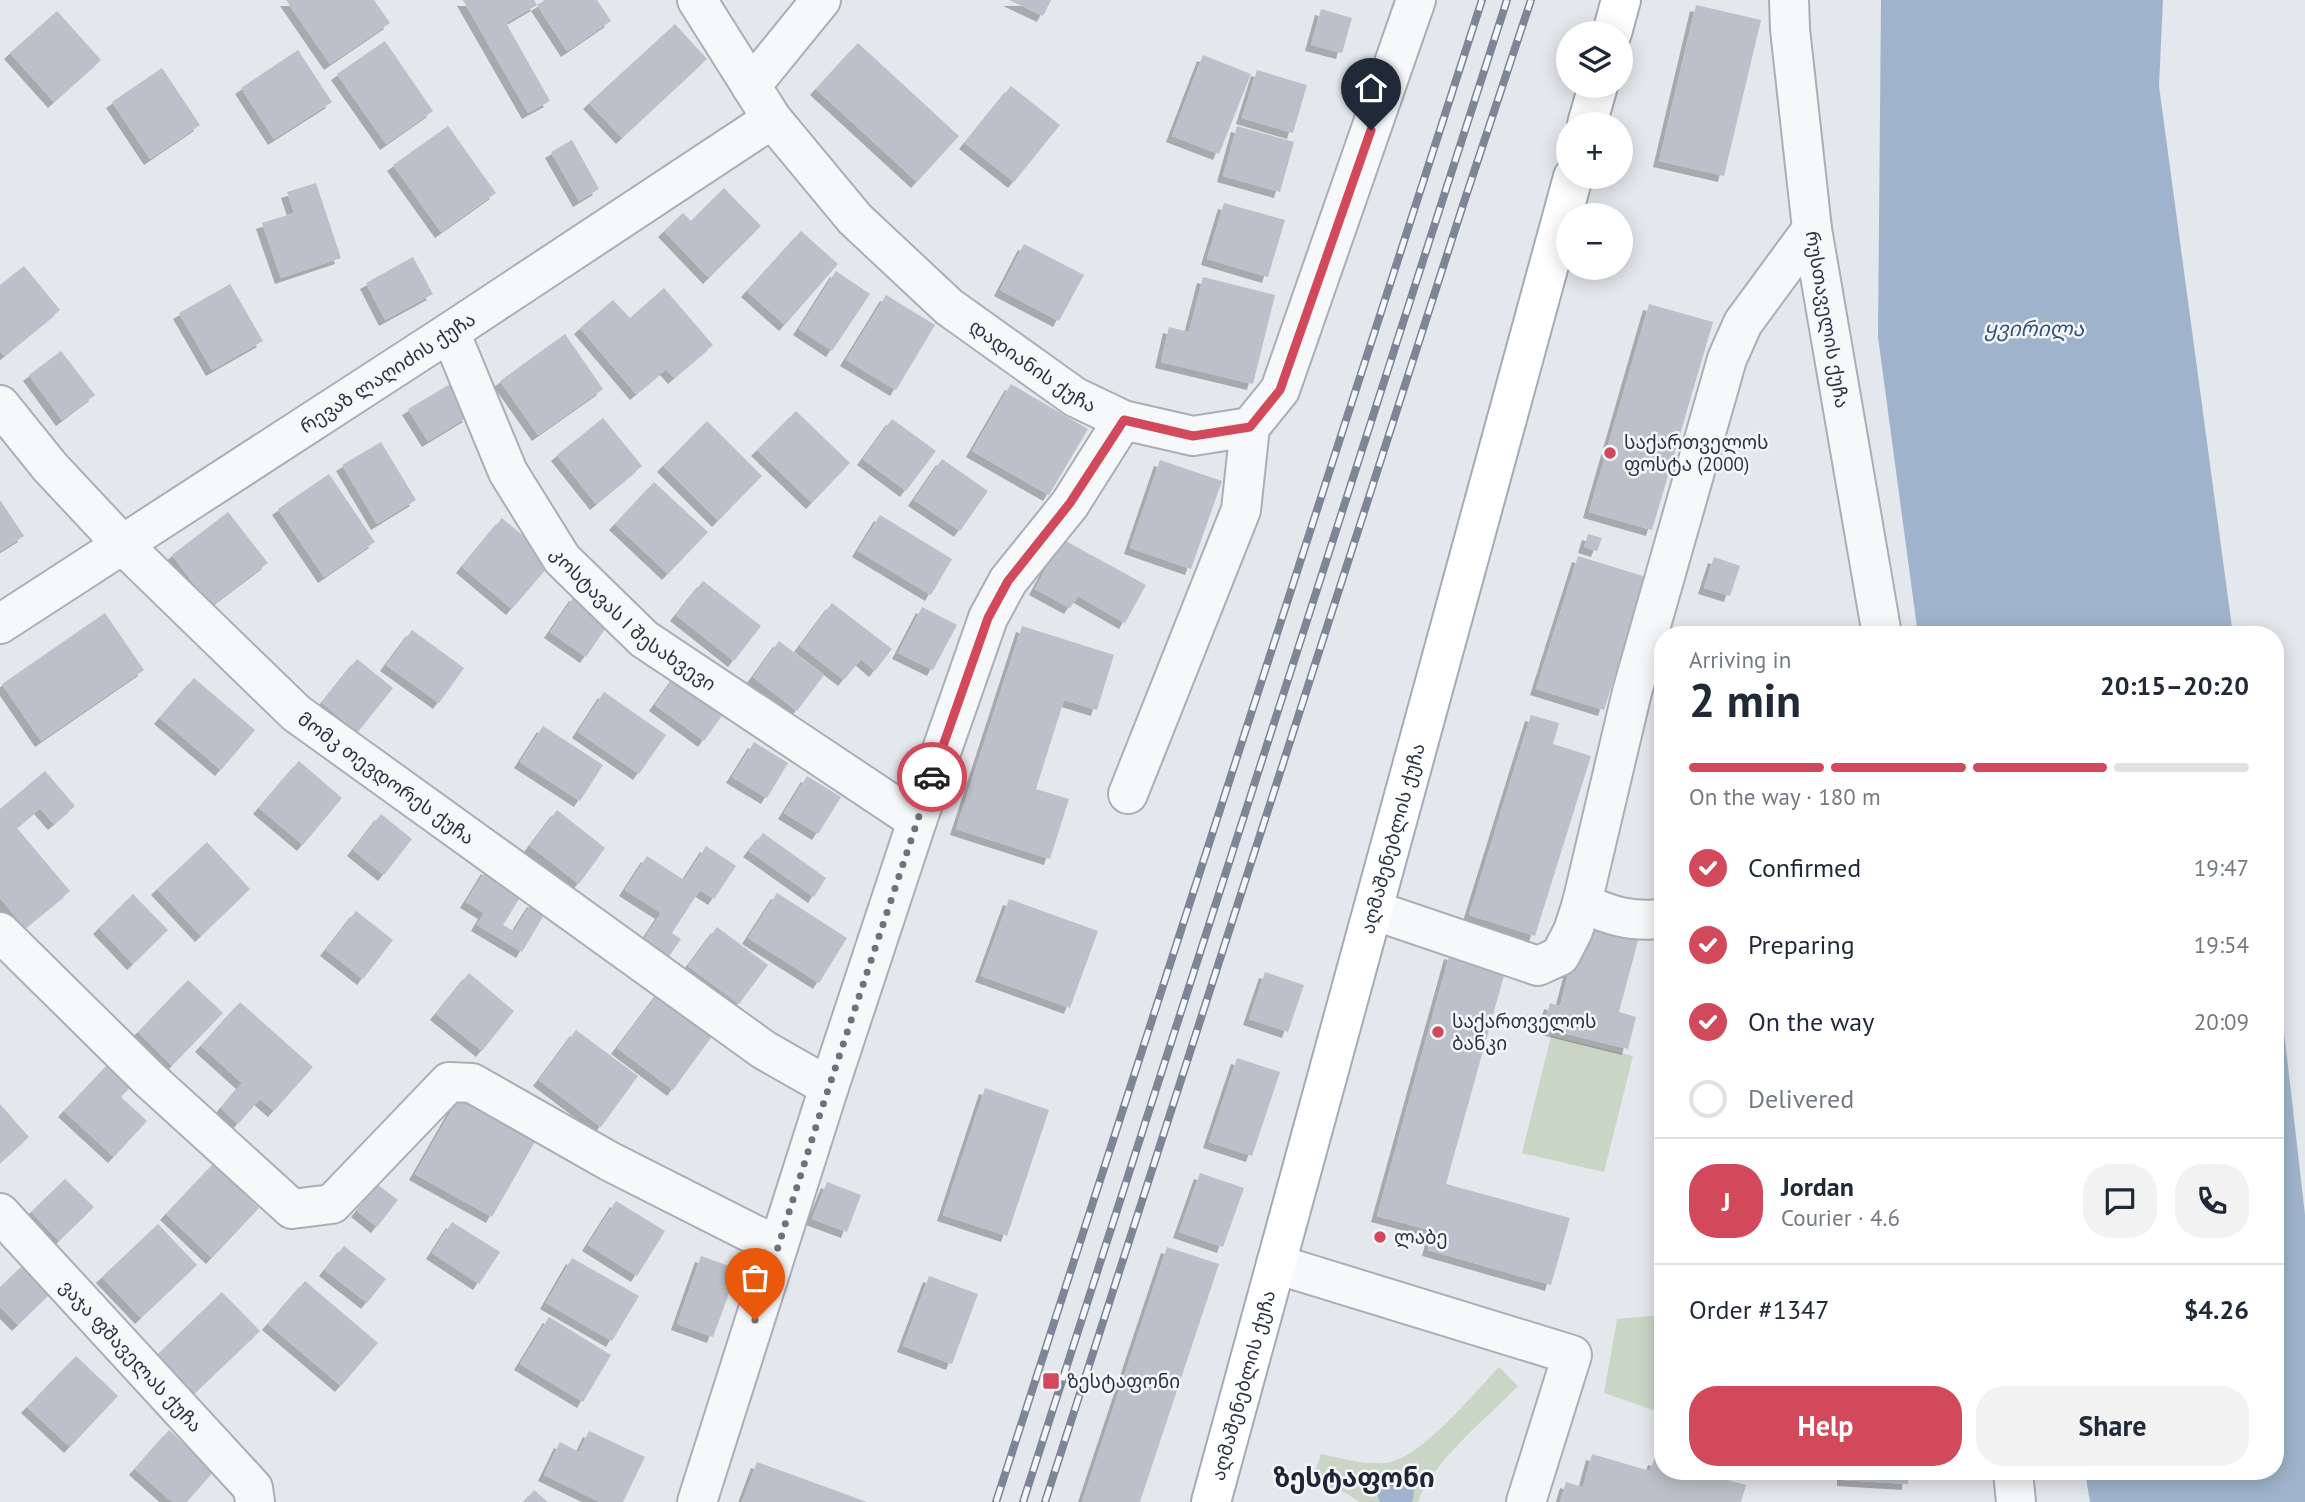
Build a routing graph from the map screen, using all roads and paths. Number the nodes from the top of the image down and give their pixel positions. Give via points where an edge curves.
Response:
1 (697, 0) edge
2 (821, 0) edge
3 (1416, 0) edge
4 (1621, 0) edge
5 (1789, 0) edge
6 (1615, 21) edge
7 (751, 86) junction
8 (772, 119) junction
9 (1570, 189) edge
10 (1812, 229) junction
11 (450, 332) junction
12 (0, 405) edge
13 (1124, 420) junction
14 (1250, 427) junction
15 (123, 545) junction
16 (0, 624) edge
17 (1880, 626) edge
18 (1128, 794) dead end
19 (916, 821) junction
20 (1581, 903) junction
21 (1373, 910) junction
22 (1654, 920) edge
23 (0, 932) edge
24 (829, 1087) junction
25 (0, 1213) edge
26 (777, 1247) junction
27 (1276, 1264) junction
28 (2014, 1480) edge
29 (255, 1502) edge
30 (697, 1502) edge
31 (1211, 1502) edge
32 (1526, 1502) edge
33 (2016, 1502) edge

1 - 7 street, დადიანის ქუჩა
2 - 7 street
3 - 14 street via 1280,390
4 - 6 main road
5 - 10 street, რუსთაველის ქუჩა
7 - 8 street, დადიანის ქუჩა
8 - 11 street, რევაზ ლაღიძის ქუჩა
8 - 13 street, დადიანის ქუჩა via 855,219 949,307 1075,397
9 - 21 main road, აღმაშენებლის ქუჩა
10 - 17 street, რუსთაველის ქუჩა
10 - 20 street via 1743,323 1727,359 1632,692
11 - 15 street, რევაზ ლაღიძის ქუჩა
11 - 19 street, კოსტავას I შესახვევი via 508,472 562,559 643,639
12 - 15 street, მომკ თევდორეს ქუჩა
13 - 14 street, დადიანის ქუჩა via 1193,436
13 - 19 street via 1070,503 1008,581 988,618
14 - 18 street via 1241,510
15 - 16 street, რევაზ ლაღიძის ქუჩა
15 - 24 street, მომკ თევდორეს ქუჩა via 296,713 764,1050
19 - 24 street
20 - 21 street via 1560,956 1538,966
20 - 22 street via 1615,917
21 - 27 main road, აღმაშენებლის ქუჩა
23 - 26 street via 149,1079 292,1209 332,1204 449,1082 472,1083 609,1161
24 - 26 street
25 - 29 street, ვაჯა ფშაველას ქუჩა via 253,1488
26 - 30 street
27 - 31 main road, აღმაშენებლის ქუჩა
27 - 32 street via 1572,1355
28 - 33 street

